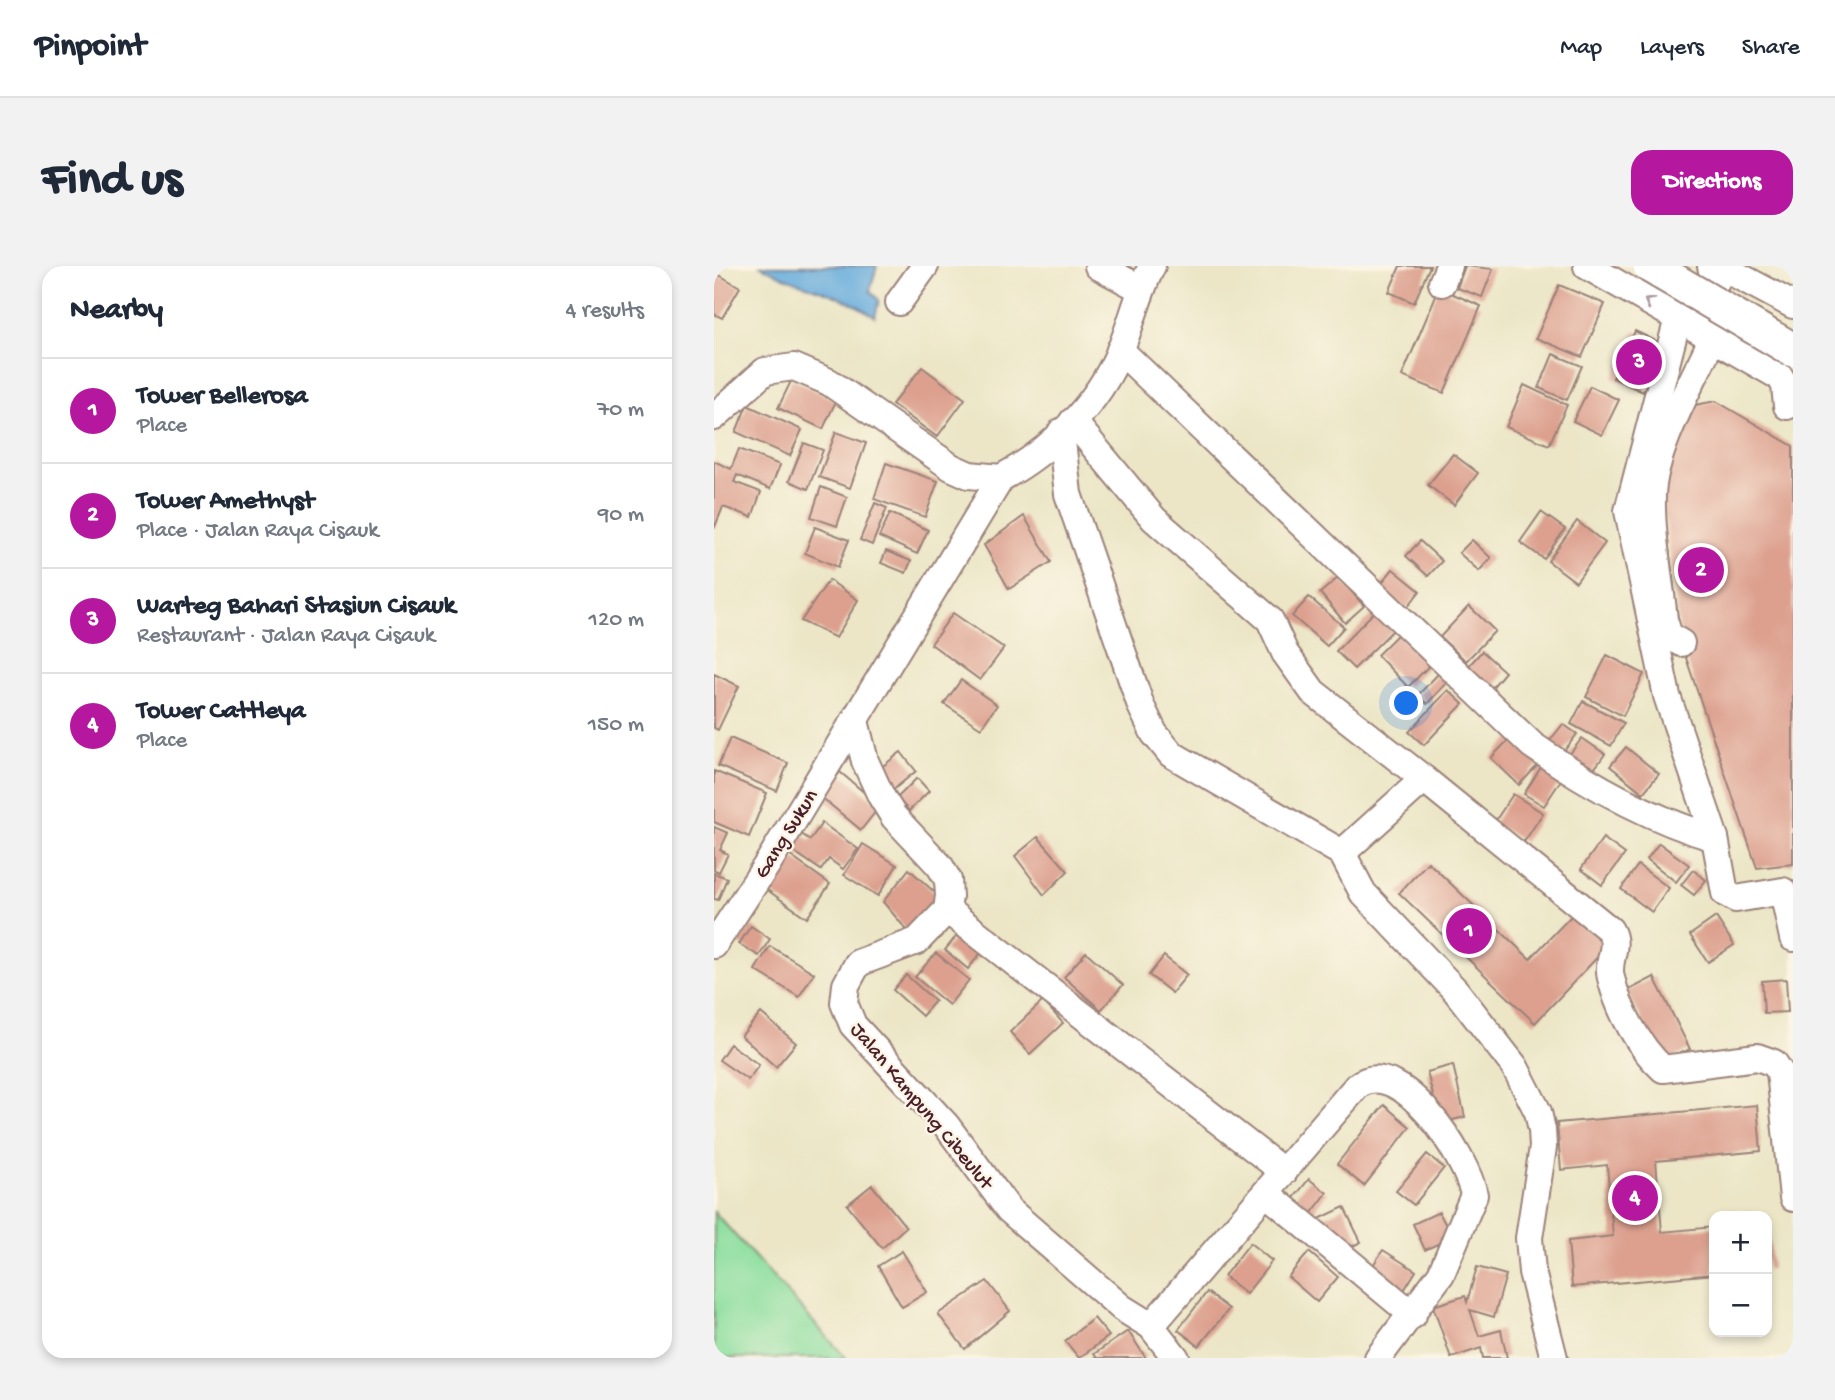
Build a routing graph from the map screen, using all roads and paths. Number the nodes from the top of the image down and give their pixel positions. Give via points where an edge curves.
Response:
1 (925, 266) edge
2 (1098, 266) edge
3 (1587, 266) edge
4 (1650, 266) edge
5 (1671, 266) edge
6 (1711, 266) edge
7 (1720, 266) edge
8 (1146, 277) edge
9 (899, 302) dead end
10 (1793, 305) edge
11 (1678, 318) junction
12 (1793, 326) edge
13 (1793, 337) edge
14 (1712, 339) junction
15 (1120, 350) junction
16 (1782, 361) edge
17 (1787, 406) dead end
18 (714, 417) edge
19 (1067, 426) junction
20 (1001, 478) junction
21 (1681, 643) dead end
22 (855, 721) junction
23 (1424, 779) junction
24 (1715, 838) junction
25 (1342, 853) junction
26 (947, 910) junction
27 (1793, 939) edge
28 (714, 946) edge
29 (1284, 1171) junction
30 (1266, 1193) junction
31 (1793, 1198) edge
32 (1413, 1315) junction
33 (1151, 1326) junction
34 (1391, 1354) edge
35 (1176, 1358) edge
36 (1554, 1358) edge

1 - 9 street
2 - 8 street
11 -> 3 street
4 - 16 main road, bridge
5 - 13 main road
6 - 11 street via 1716,285 1706,307
7 - 10 street
8 - 15 street
11 - 14 street
11 - 24 street via 1628,512 1667,696
12 - 16 street
14 - 16 street
14 - 21 street via 1669,434 1652,496 1664,620 1669,636
15 - 19 street via 1098,391
15 - 24 street via 1532,745 1570,772 1657,817
16 - 17 street
18 - 20 street via 765,372 794,367 829,382 951,467 969,475
19 - 20 street
19 - 23 street via 1154,519 1270,620 1285,653 1313,692
19 - 25 street via 1068,494 1154,733 1171,754 1201,774
20 - 22 street
22 - 26 street via 865,761 881,796 947,880
22 - 28 street, Gang Sukun
23 - 25 street
23 - 31 street via 1610,930 1615,940 1611,979 1641,1046 1663,1069 1757,1057 1774,1062 1780,1072
24 - 27 street via 1724,893 1737,899 1783,891
25 - 36 street via 1363,893 1434,967 1515,1067 1538,1112 1543,1147 1529,1238 1532,1272
26 - 29 street
26 - 33 street, Jalan Kampung Cibeulut via 917,941 858,963 846,985 844,1003 853,1025 946,1125 1009,1210 1122,1308
29 - 30 street
29 - 32 street via 1366,1079 1393,1081 1405,1088 1456,1150 1474,1195 1441,1274
30 - 32 street
30 - 33 street
32 - 34 street
33 - 35 street, Jalan Kampung Cibeulut

